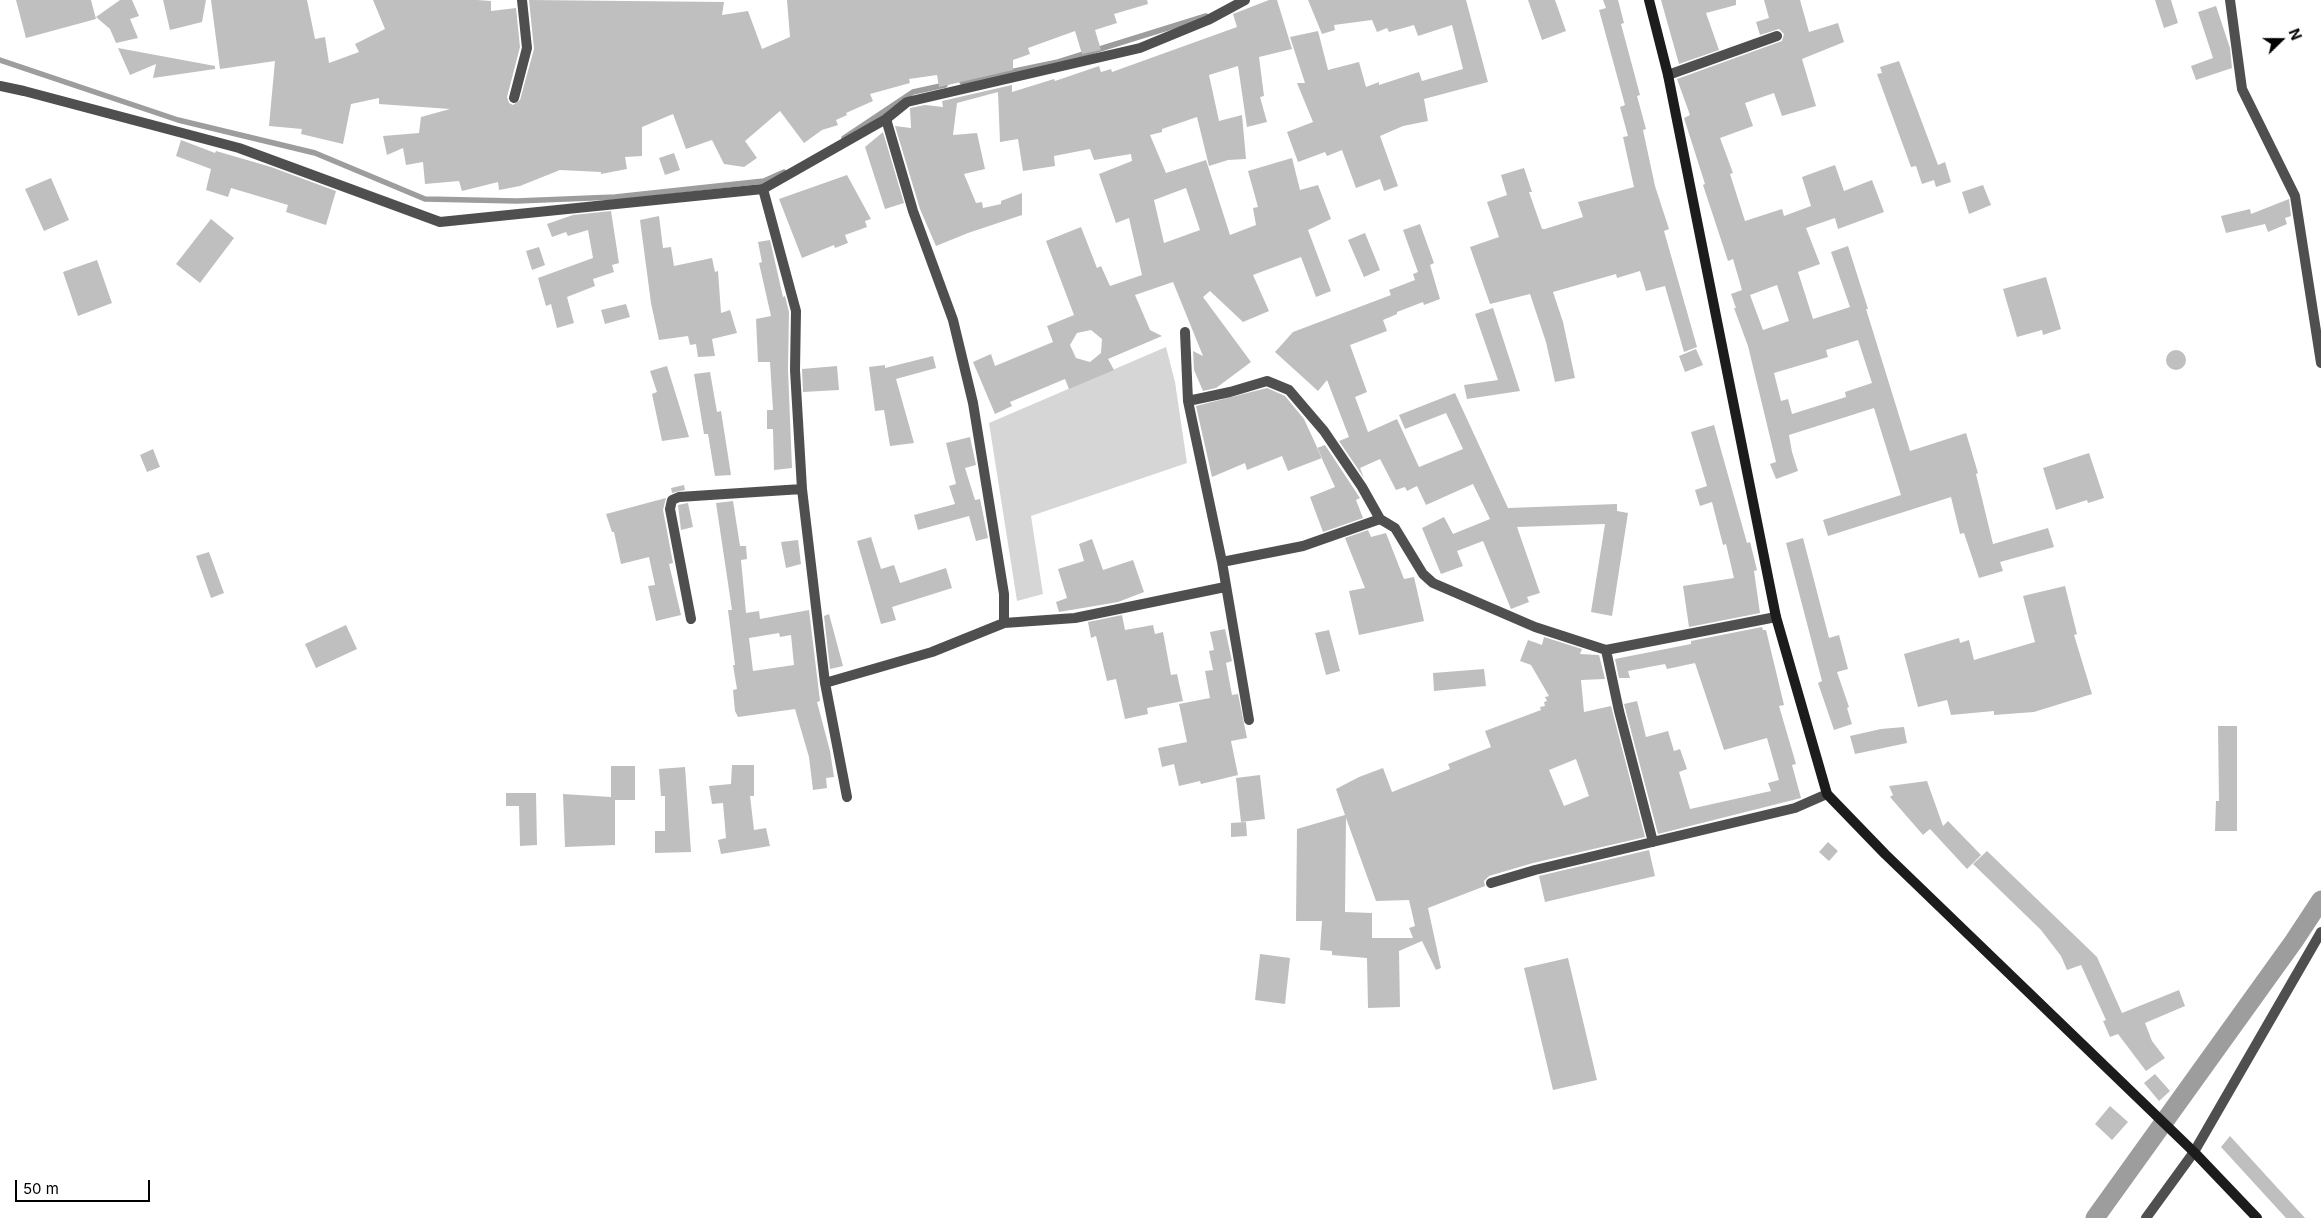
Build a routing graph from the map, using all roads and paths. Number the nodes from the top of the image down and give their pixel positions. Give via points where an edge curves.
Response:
1 (522, 0) edge
2 (1245, 0) edge
3 (1649, 0) edge
4 (2230, 0) edge
5 (1777, 36) dead end
6 (1668, 75) junction
7 (0, 86) edge
8 (514, 98) dead end
9 (886, 119) junction
10 (763, 189) junction
11 (1185, 332) dead end
12 (2321, 363) edge
13 (1188, 401) junction
14 (802, 490) junction
15 (1380, 519) junction
16 (1222, 562) junction
17 (1225, 587) junction
18 (1776, 617) junction
19 (691, 619) dead end
20 (1004, 623) junction
21 (1606, 650) junction
22 (825, 683) junction
23 (1249, 720) dead end
24 (1827, 794) junction
25 (847, 797) dead end
26 (1653, 842) junction
27 (1491, 883) dead end
28 (2321, 932) edge
29 (2194, 1152) junction
30 (2146, 1218) edge
31 (2257, 1218) edge

1 - 8 street via 527,48
2 - 9 street via 1208,20 1140,48 907,102
3 - 6 main road
4 - 12 street via 2242,90 2295,196
5 - 6 street
6 - 18 main road
7 - 10 street via 239,148 440,222
9 - 10 street
9 - 20 street via 913,211 953,320 973,403 1004,594
10 - 14 street via 796,311 795,370
11 - 13 street
13 - 15 street via 1267,381 1289,390 1324,431
13 - 16 street
14 - 19 street via 672,500 670,509
14 - 22 street
15 - 16 street via 1303,546
15 - 21 street via 1395,528 1423,574 1432,582 1535,627
16 - 17 street
17 - 20 street via 1075,618
17 - 23 street
18 - 21 street
18 - 24 main road
20 - 22 street via 932,652
21 - 26 street
22 - 25 street
24 - 26 street via 1795,808
24 - 29 main road via 1892,861
26 - 27 street
28 - 29 street
29 - 30 street
29 - 31 main road

